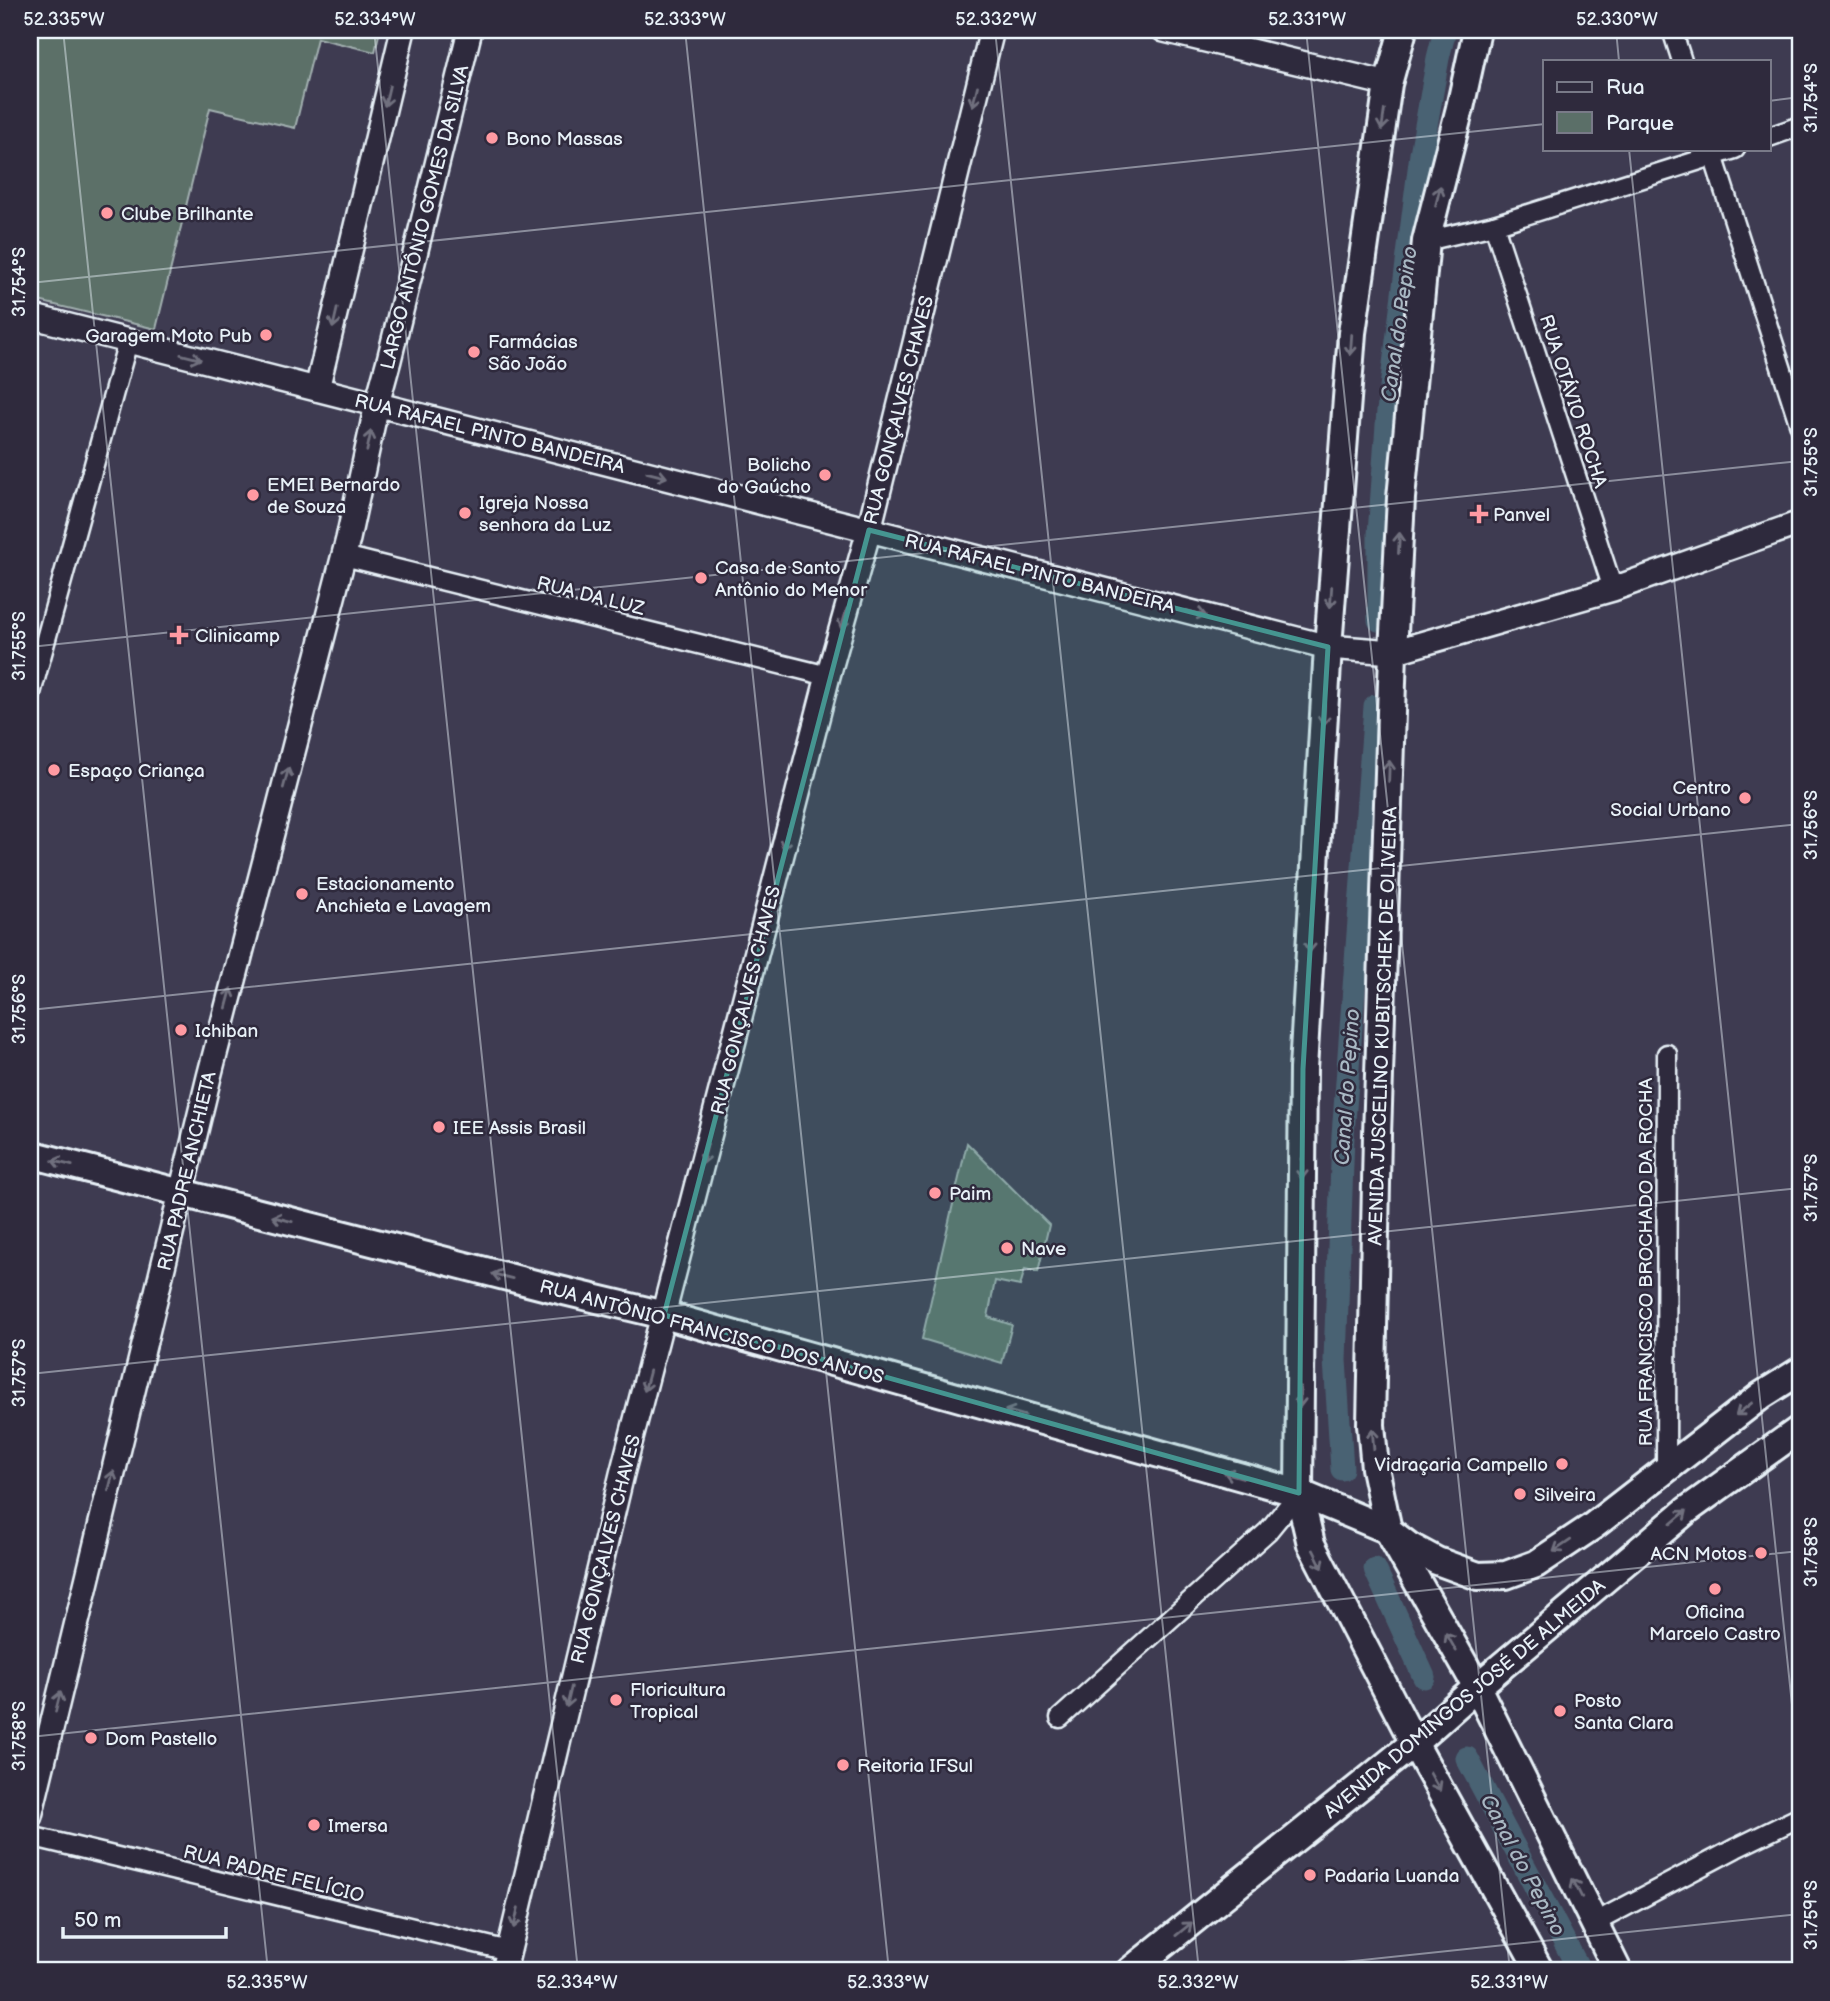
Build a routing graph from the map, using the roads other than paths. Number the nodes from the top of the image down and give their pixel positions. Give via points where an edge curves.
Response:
1 (403, 30) edge
2 (470, 30) edge
3 (992, 30) edge
4 (1164, 30) edge
5 (1403, 30) edge
6 (1477, 30) edge
7 (1672, 30) edge
8 (1682, 60) edge
9 (1388, 84) junction
10 (1800, 126) edge
11 (1770, 137) edge
12 (1712, 152) edge
13 (1494, 225) junction
14 (1426, 241) junction
15 (30, 316) edge
16 (128, 341) junction
17 (317, 389) junction
18 (377, 404) junction
19 (1800, 426) edge
20 (1800, 523) edge
21 (869, 530) junction
22 (344, 556) junction
23 (1613, 589) junction
24 (1328, 647) junction
25 (1393, 652) junction
26 (828, 676) junction
27 (30, 697) edge
28 (1667, 1054) dead end
29 (30, 1154) edge
30 (181, 1193) junction
31 (664, 1315) junction
32 (1800, 1371) edge
33 (1800, 1429) edge
34 (1666, 1471) junction
35 (1299, 1493) junction
36 (1388, 1530) junction
37 (1477, 1687) junction
38 (1060, 1718) dead end
39 (1414, 1743) junction
40 (30, 1816) edge
41 (1800, 1817) edge
42 (30, 1836) edge
43 (1594, 1923) junction
44 (506, 1961) edge
45 (1534, 1968) edge
46 (1130, 1971) edge
47 (1618, 1971) edge

1 -> 17 street
2 - 18 street, LARGO ANTÔNIO GOMES DA SILVA
3 -> 21 street, RUA GONÇALVES CHAVES
4 - 9 street
5 - 9 main road
14 -> 6 main road, AVENIDA JUSCELINO KUBITSCHEK DE OLIVEIRA
7 - 8 street
9 -> 24 main road via 1352,333
10 - 11 street
12 - 13 street
12 - 19 street
13 - 14 street
13 - 23 street, RUA OTÁVIO ROCHA
25 -> 14 main road, AVENIDA JUSCELINO KUBITSCHEK DE OLIVEIRA via 1401,498
15 - 16 street, RUA RAFAEL PINTO BANDEIRA
16 -> 17 street, RUA RAFAEL PINTO BANDEIRA
16 - 27 street
17 - 18 street, RUA RAFAEL PINTO BANDEIRA
18 -> 21 street, RUA RAFAEL PINTO BANDEIRA
22 -> 18 street, RUA PADRE ANCHIETA
20 - 23 street, RUA RAFAEL PINTO BANDEIRA
21 -> 24 street, RUA RAFAEL PINTO BANDEIRA
21 -> 26 street, RUA GONÇALVES CHAVES
22 - 26 street, RUA DA LUZ
30 -> 22 street, RUA PADRE ANCHIETA
23 - 25 street, RUA RAFAEL PINTO BANDEIRA
24 - 25 street, RUA RAFAEL PINTO BANDEIRA
24 -> 35 main road via 1303,1069
36 -> 25 main road, AVENIDA JUSCELINO KUBITSCHEK DE OLIVEIRA via 1371,1425
26 -> 31 street, RUA GONÇALVES CHAVES
28 - 34 street, RUA FRANCISCO BROCHADO DA ROCHA
30 -> 29 main road, RUA ANTÔNIO FRANCISCO DOS ANJOS
31 -> 30 main road, RUA ANTÔNIO FRANCISCO DOS ANJOS
40 -> 30 street, RUA PADRE ANCHIETA
35 -> 31 main road, RUA ANTÔNIO FRANCISCO DOS ANJOS
31 -> 44 street, RUA GONÇALVES CHAVES
32 -> 34 main road
37 -> 33 main road, AVENIDA DOMINGOS JOSÉ DE ALMEIDA via 1687,1510
34 -> 36 main road via 1536,1564 1506,1575 1478,1576 1437,1561
35 - 36 main road, RUA ANTÔNIO FRANCISCO DOS ANJOS
35 - 38 street via 1268,1531
35 -> 39 main road via 1311,1544
37 -> 36 main road, AVENIDA JUSCELINO KUBITSCHEK DE OLIVEIRA
37 - 39 main road, AVENIDA DOMINGOS JOSÉ DE ALMEIDA
43 -> 37 main road, AVENIDA JUSCELINO KUBITSCHEK DE OLIVEIRA
39 -> 45 main road
46 -> 39 main road, AVENIDA DOMINGOS JOSÉ DE ALMEIDA
41 - 43 street
42 - 44 street, RUA PADRE FELÍCIO
43 - 47 main road, AVENIDA JUSCELINO KUBITSCHEK DE OLIVEIRA

